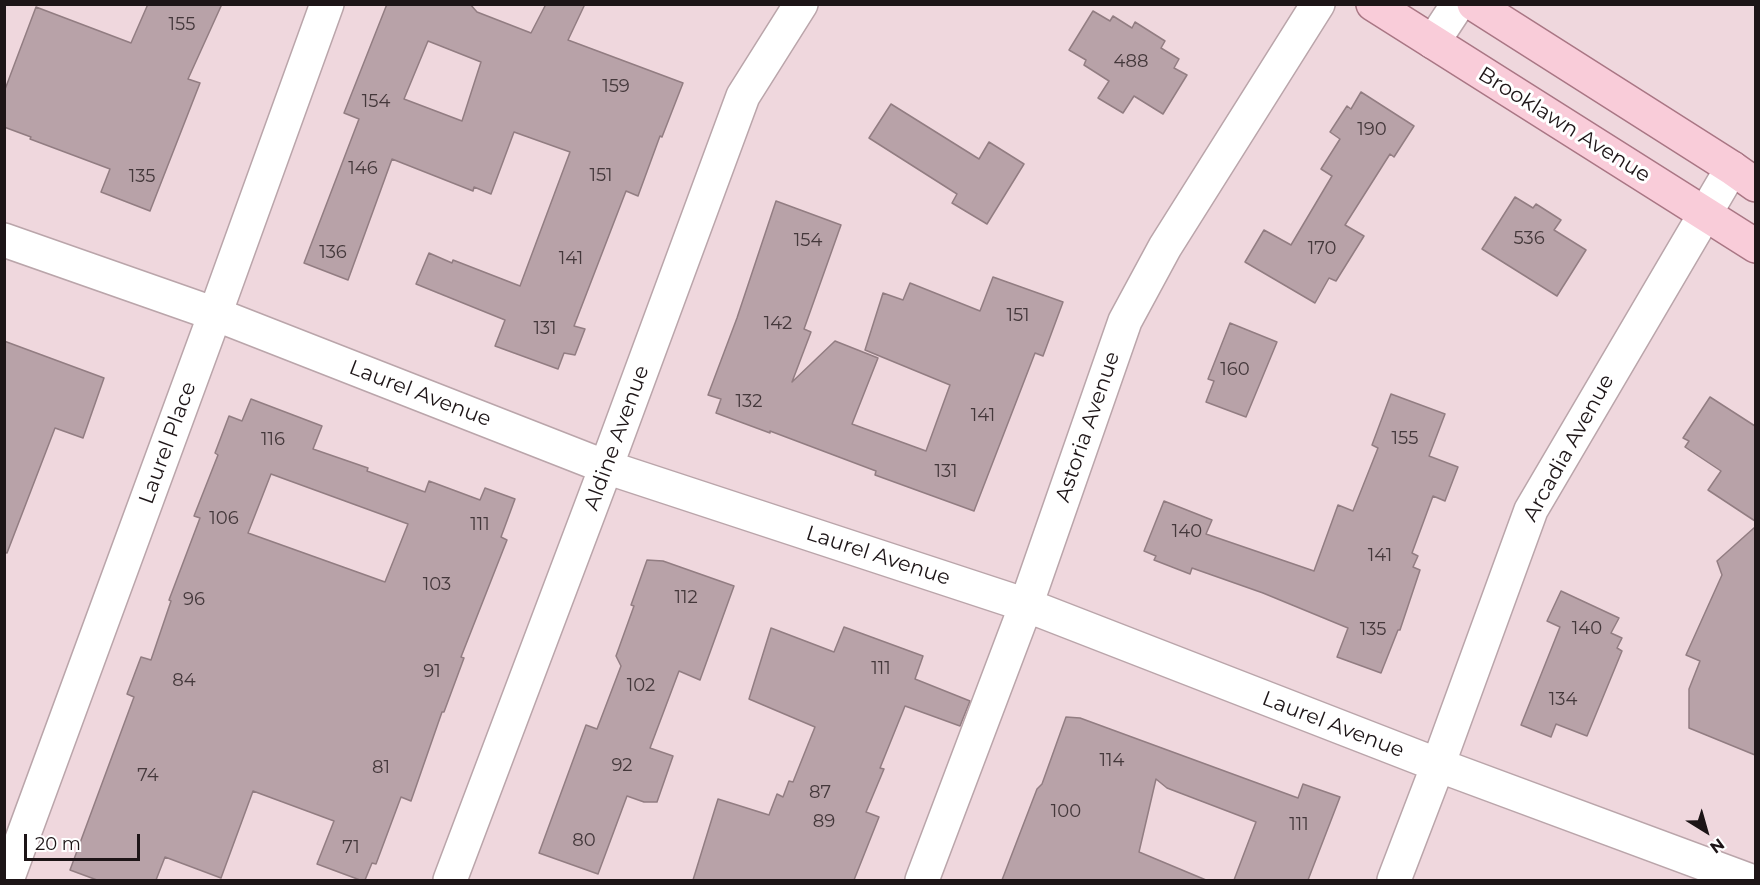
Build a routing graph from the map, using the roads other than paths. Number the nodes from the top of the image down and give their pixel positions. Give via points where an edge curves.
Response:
1 (327, 4) edge
2 (801, 4) edge
3 (1318, 4) edge
4 (1373, 4) edge
5 (1458, 4) edge
6 (1474, 4) edge
7 (1432, 42) junction
8 (1744, 177) edge
9 (1705, 214) junction
10 (4, 240) edge
11 (1755, 246) edge
12 (215, 314) junction
13 (606, 467) junction
14 (1026, 605) junction
15 (1438, 765) junction
16 (6, 880) edge
17 (450, 880) edge
18 (922, 880) edge
19 (1394, 880) edge
20 (1748, 880) edge

1 - 12 street, Laurel Place
2 - 13 street, Aldine Avenue via 743,96
3 - 14 street, Astoria Avenue via 1165,247 1125,321
4 - 7 main road, Brooklawn Avenue
5 - 7 street
6 - 8 main road
7 - 9 main road, Brooklawn Avenue
8 - 9 street, Arcadia Avenue
9 - 11 main road, Brooklawn Avenue
9 - 15 street, Arcadia Avenue via 1531,510
10 - 12 street, Laurel Avenue
12 - 13 street, Laurel Avenue
12 - 16 street, Laurel Place
13 - 14 street, Laurel Avenue
13 - 17 street, Aldine Avenue
14 - 15 street, Laurel Avenue
14 - 18 street, Astoria Avenue
15 - 19 street, Arcadia Avenue
15 - 20 street, Laurel Avenue

